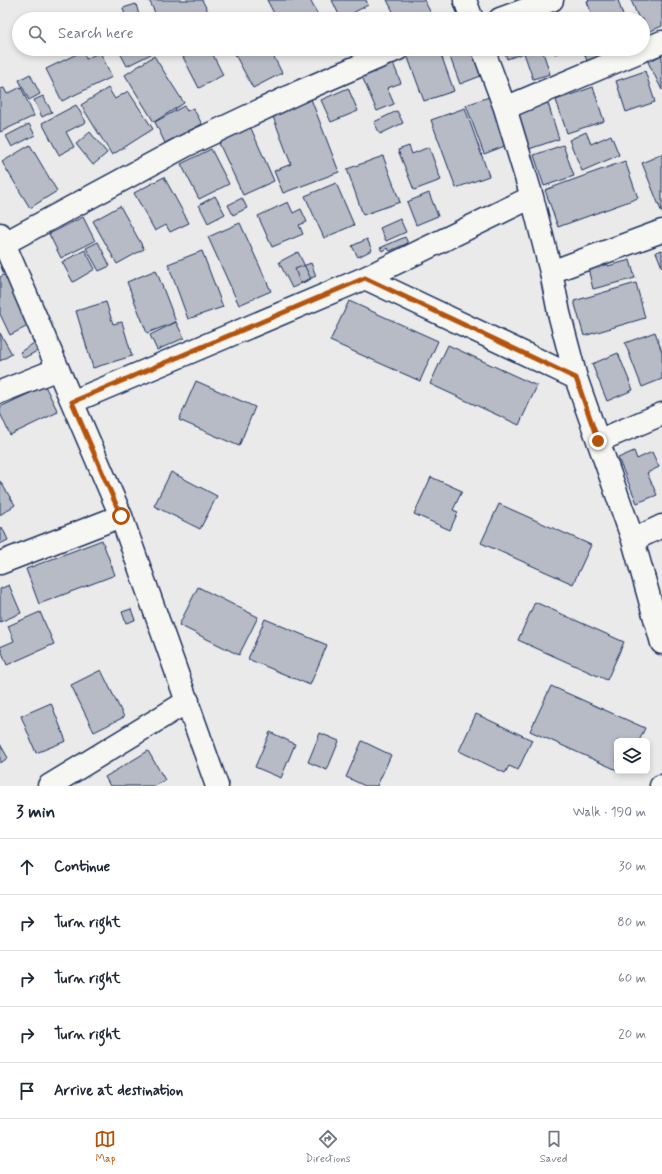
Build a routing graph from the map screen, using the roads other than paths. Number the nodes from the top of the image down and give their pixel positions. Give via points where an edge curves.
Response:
1 (552, 0) edge
2 (519, 12) edge
3 (662, 42) edge
4 (650, 47) edge
5 (383, 56) edge
6 (486, 56) edge
7 (629, 56) edge
8 (505, 108) junction
9 (532, 197) junction
10 (662, 231) edge
11 (3, 238) edge
12 (551, 272) junction
13 (365, 278) junction
14 (58, 369) junction
15 (576, 378) junction
16 (0, 392) edge
17 (72, 402) junction
18 (662, 414) edge
19 (598, 441) junction
20 (121, 516) junction
21 (662, 526) edge
22 (633, 540) junction
23 (0, 563) edge
24 (662, 643) edge
25 (188, 701) junction
26 (49, 786) edge
27 (217, 786) edge

1 - 2 street
3 - 4 street
5 - 11 street via 185,146
6 - 8 street
7 - 8 street
8 - 9 street
9 - 12 street
9 - 13 street
10 - 12 street
11 - 14 street
12 - 15 street
13 - 15 street
13 - 17 street
14 - 16 street
14 - 17 street
15 - 19 street
17 - 20 street
18 - 19 street
19 - 22 street
20 - 23 street
20 - 25 street
21 - 22 street
22 - 24 street
25 - 26 street
25 - 27 street

